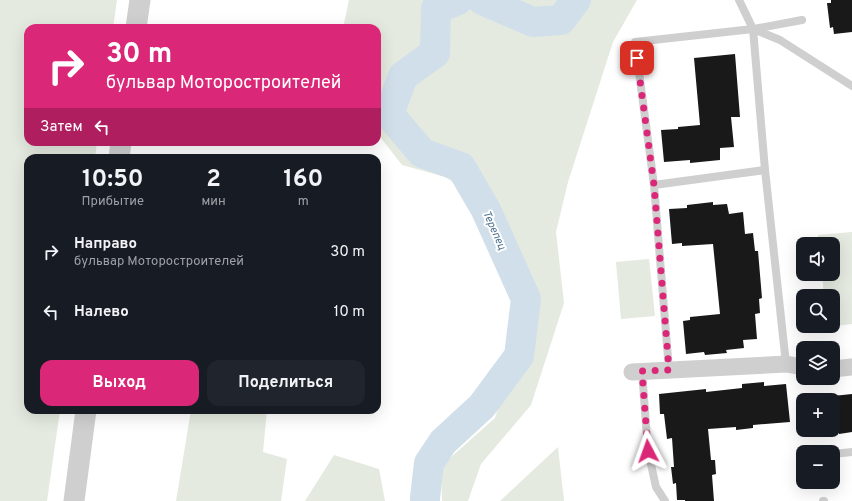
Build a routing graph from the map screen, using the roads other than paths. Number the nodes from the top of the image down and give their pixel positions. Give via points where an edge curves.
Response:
1 (140, 0) edge
2 (740, 0) edge
3 (802, 20) dead end
4 (137, 24) edge
5 (753, 29) junction
6 (852, 86) edge
7 (765, 170) junction
8 (654, 185) junction
9 (786, 364) junction
10 (796, 366) edge
11 (852, 367) edge
12 (840, 368) edge
13 (669, 370) junction
14 (637, 371) joint
15 (85, 414) edge
16 (852, 452) edge
17 (840, 453) edge
18 (74, 501) edge
19 (664, 501) edge

1 - 4 street
2 - 5 lane
3 - 5 lane
5 - 6 lane via 780,40
5 - 7 lane
5 - 8 lane via 635,42
7 - 8 lane
7 - 9 lane
8 - 13 lane
9 - 10 street
9 - 13 street
11 - 12 street
13 - 14 street
14 - 19 lane via 648,451 656,486
15 - 18 street
16 - 17 lane

